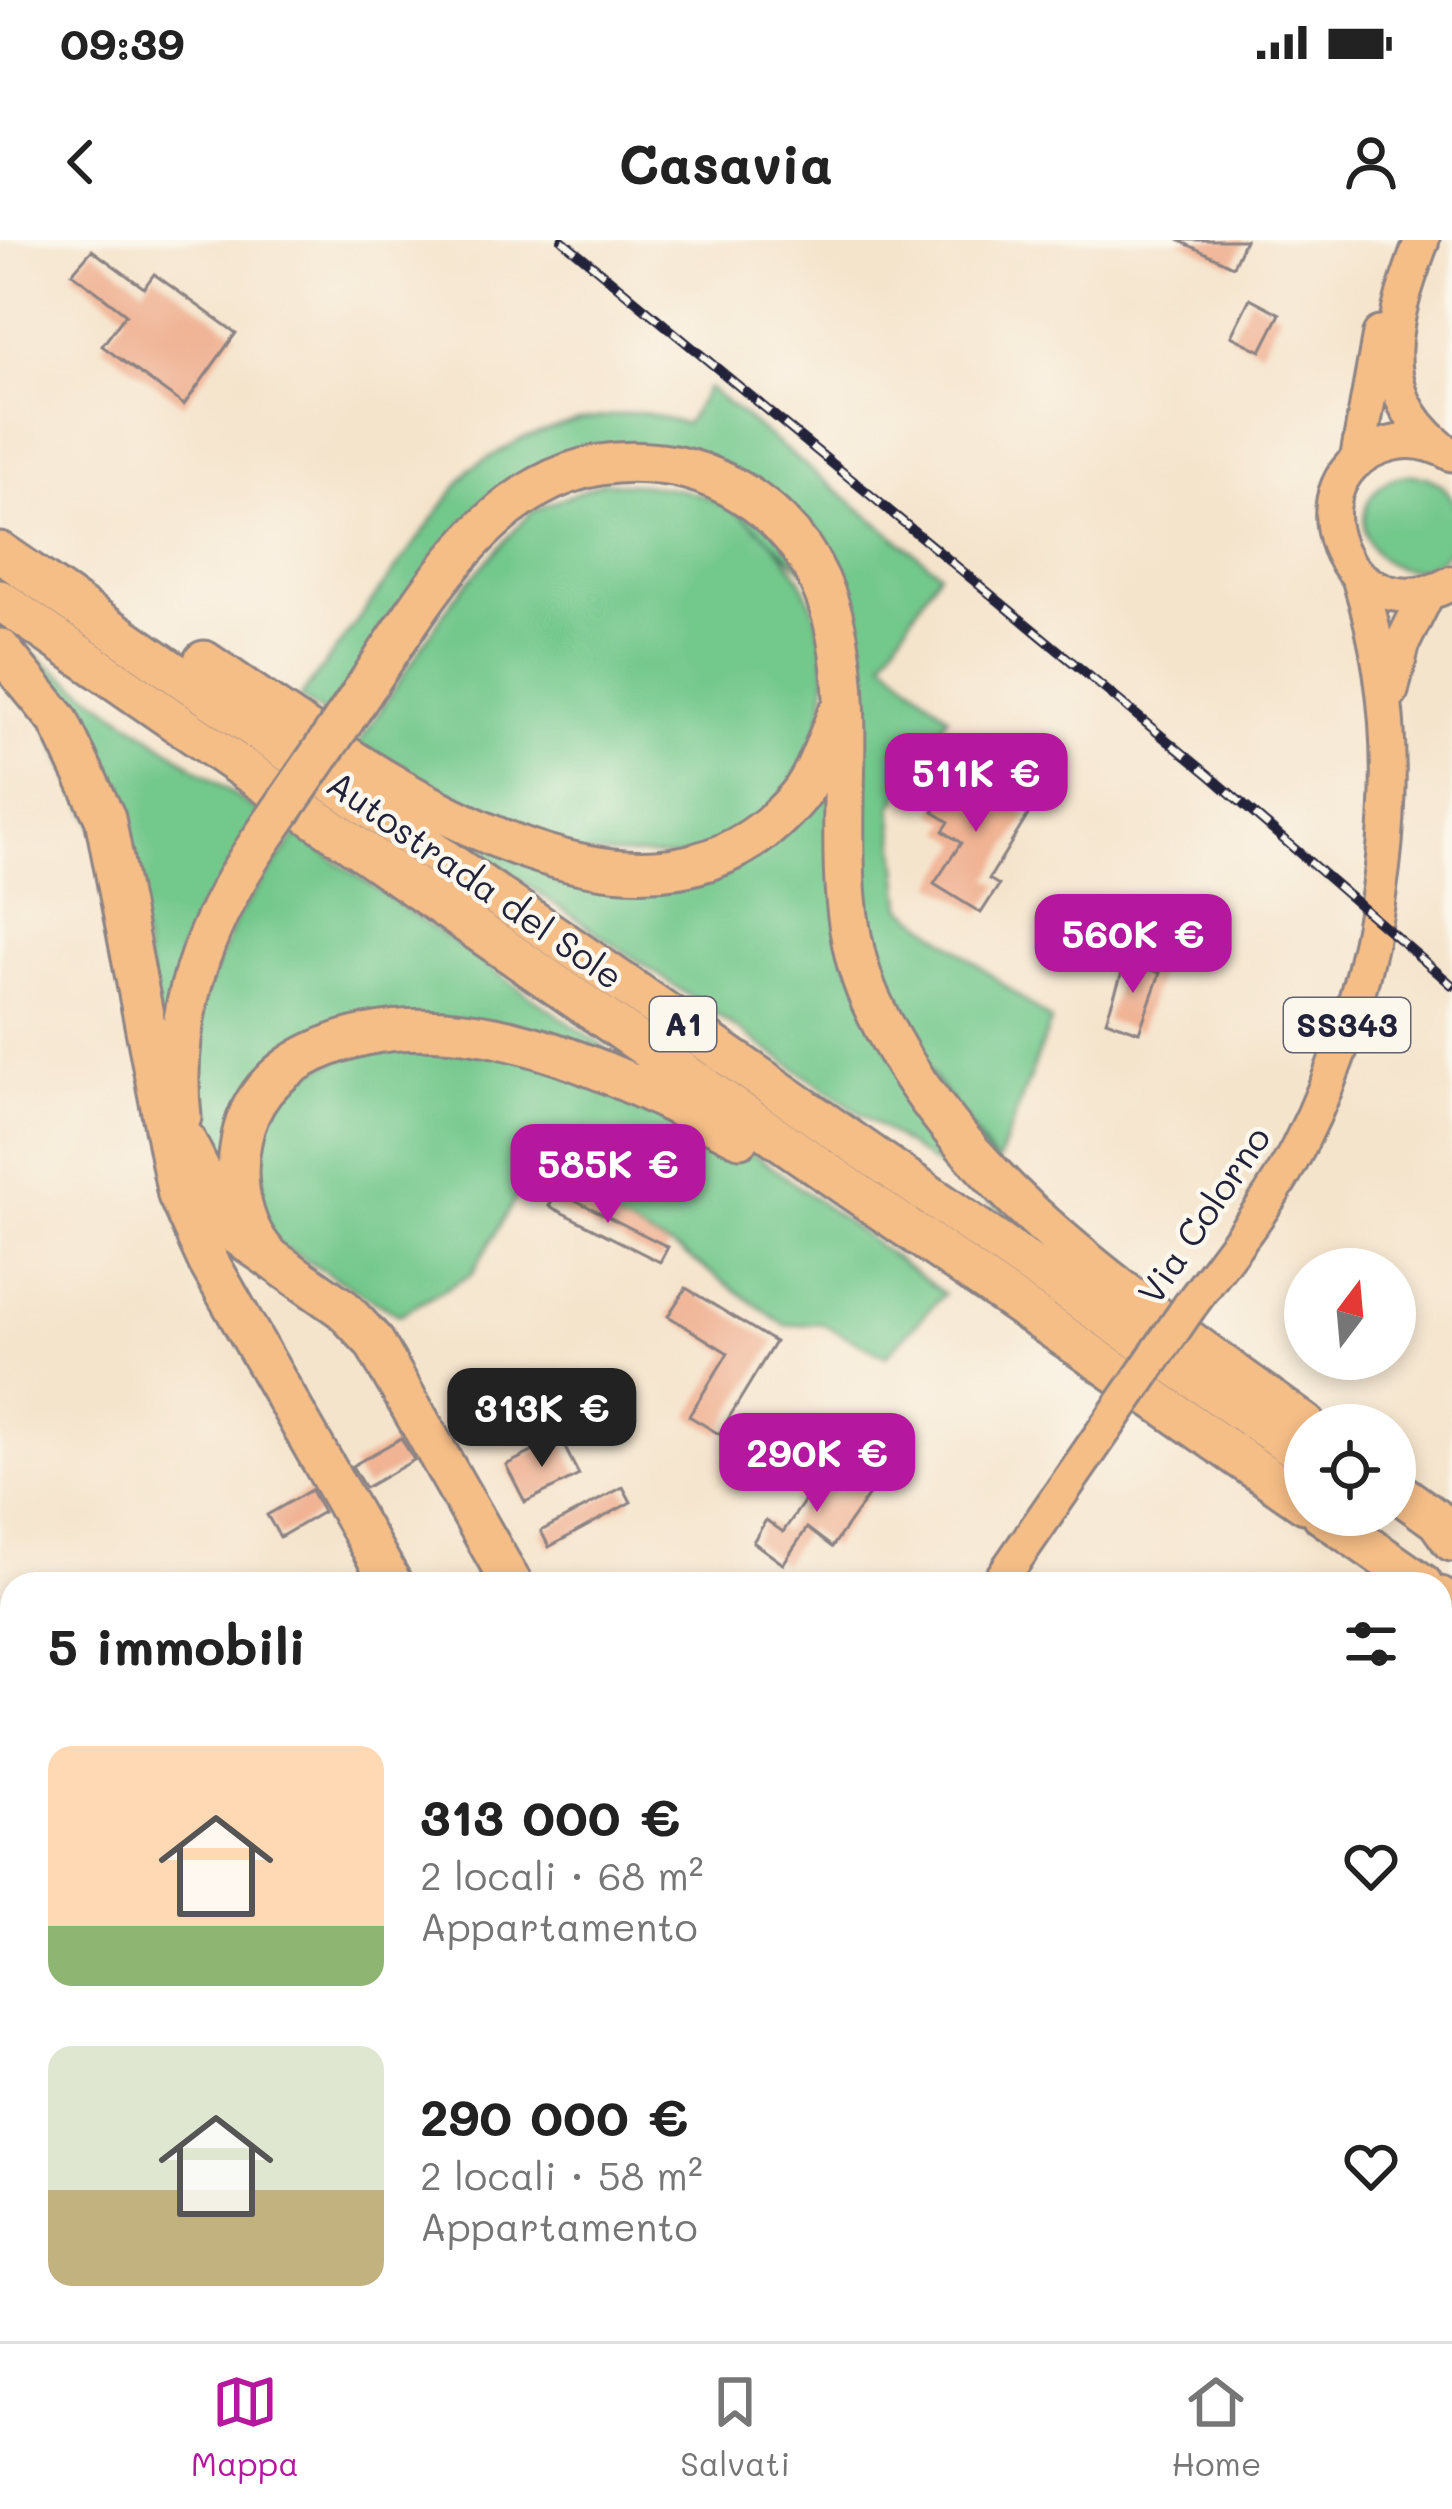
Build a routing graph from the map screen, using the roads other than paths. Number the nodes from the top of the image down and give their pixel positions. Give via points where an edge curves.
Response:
1 (1407, 240) edge
2 (1422, 240) edge
3 (1447, 451) edge
4 (1358, 460) junction
5 (0, 552) edge
6 (1359, 578) junction
7 (1439, 589) edge
8 (60, 593) junction
9 (0, 600) edge
10 (0, 649) edge
11 (1388, 705) junction
12 (840, 709) junction
13 (185, 1140) junction
14 (807, 1159) junction
15 (194, 1230) junction
16 (274, 1261) junction
17 (1284, 1409) edge
18 (1284, 1440) edge
19 (1284, 1488) edge
20 (1416, 1505) edge
21 (1416, 1532) edge
22 (1353, 1536) edge
23 (1452, 1541) edge
24 (1025, 1545) junction
25 (1452, 1557) edge
26 (385, 1572) edge
27 (505, 1572) edge
28 (1006, 1572) edge
29 (1014, 1572) edge
30 (1405, 1572) edge

1 - 4 main road, Via Colorno / SS343 via 1384,315
2 - 3 main road via 1401,308 1394,387 1416,428
3 - 4 main road via 1397,442
4 - 6 main road, Via Colorno / SS343 via 1332,515 1334,538
5 - 8 highway, Autostrada del Sole / A1
6 - 7 main road, Via Colorno / SS343 via 1379,590
6 - 11 main road, Via Colorno / SS343
7 - 11 main road, Via Colorno / SS343 via 1402,642
8 - 12 highway via 129,615 406,793 509,843 633,872 712,862 760,832 800,795
8 - 18 highway, Autostrada del Sole / A1
9 - 14 highway, Autostrada del Sole / A1
10 - 15 highway via 58,720 105,818 168,1161
11 - 24 main road, Via Colorno / SS343, bridge via 1381,863 1336,1061 1276,1187
12 - 13 highway, bridge via 834,615 798,542 718,480 631,462 560,476 495,515 454,562 213,921 191,984 179,1066
12 - 17 highway via 846,903 869,997 926,1101 1096,1272
13 - 15 highway
13 - 16 highway via 221,1219
14 - 16 highway via 764,1150 649,1090 526,1046 439,1032 364,1037 301,1059 249,1112 239,1148 240,1200
14 - 19 highway, Autostrada del Sole / A1
15 - 26 highway
16 - 27 highway via 343,1309 374,1342
20 - 23 highway
21 - 25 highway
22 - 30 highway
24 - 28 main road, Via Colorno / SS343
24 - 29 main road

